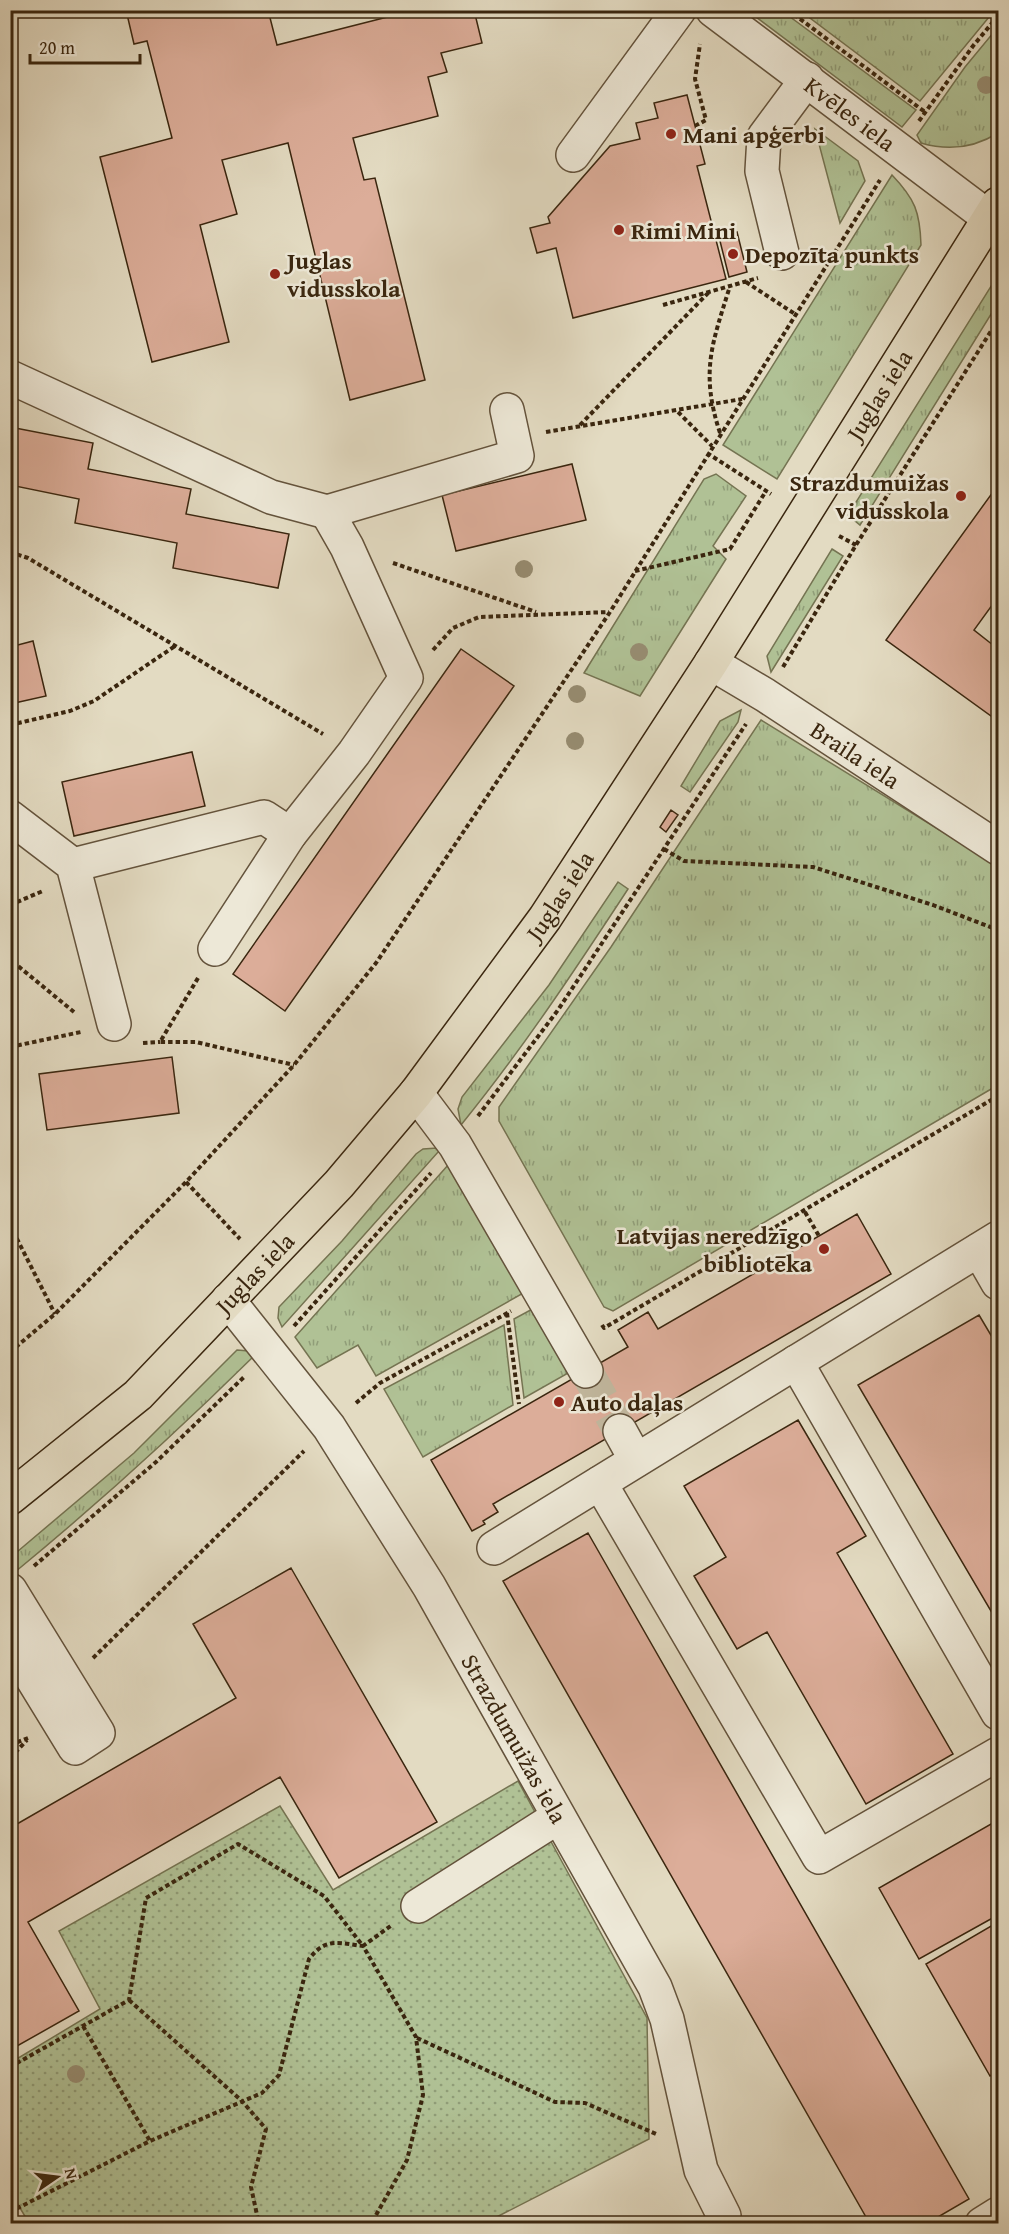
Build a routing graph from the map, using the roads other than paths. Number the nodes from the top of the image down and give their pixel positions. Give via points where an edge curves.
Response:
1 (679, 10) edge
2 (707, 22) edge
3 (807, 79) junction
4 (573, 154) dead end
5 (993, 210) edge
6 (786, 264) road end
7 (10, 377) edge
8 (507, 410) dead end
9 (327, 512) junction
10 (711, 663) junction
11 (10, 817) edge
12 (290, 834) junction
13 (999, 848) edge
14 (73, 865) junction
15 (215, 949) road end
16 (104, 1027) road end
17 (416, 1093) junction
18 (989, 1244) edge
19 (999, 1283) edge
20 (228, 1300) junction
21 (796, 1362) junction
22 (586, 1371) tunnel mouth
23 (620, 1431) tunnel mouth
24 (636, 1460) junction
25 (600, 1483) junction
26 (10, 1498) edge
27 (494, 1548) dead end
28 (10, 1590) edge
29 (10, 1642) edge
30 (999, 1713) edge
31 (999, 1754) edge
32 (558, 1817) junction
33 (418, 1906) road end
34 (999, 2214) edge
35 (724, 2216) dead end
36 (982, 2223) edge

1 - 4 street
2 - 3 street, Kvēles iela
3 - 5 street, Kvēles iela via 899,149
3 - 6 street via 764,137 762,171
5 - 10 main road, Juglas iela
7 - 9 street via 271,496
8 - 9 street via 517,456
9 - 12 street via 347,547 406,678 354,753
10 - 13 street, Braila iela
10 - 17 main road, Juglas iela via 545,918
11 - 14 street
12 - 14 street via 264,818
12 - 15 street
14 - 16 street
17 - 20 main road, Juglas iela via 339,1184
17 - 22 street via 455,1145
18 - 19 street
18 - 21 street
20 - 26 main road, Juglas iela via 138,1395
20 - 32 street, Strazdumuižas iela via 329,1427 429,1586
21 - 24 street
21 - 30 street
23 - 24 street
24 - 25 street
25 - 27 street
25 - 31 street via 819,1857
28 - 29 street via 60,1696
32 - 33 street
32 - 35 street, Strazdumuižas iela via 655,1987 667,2019 701,2170
34 - 36 street

